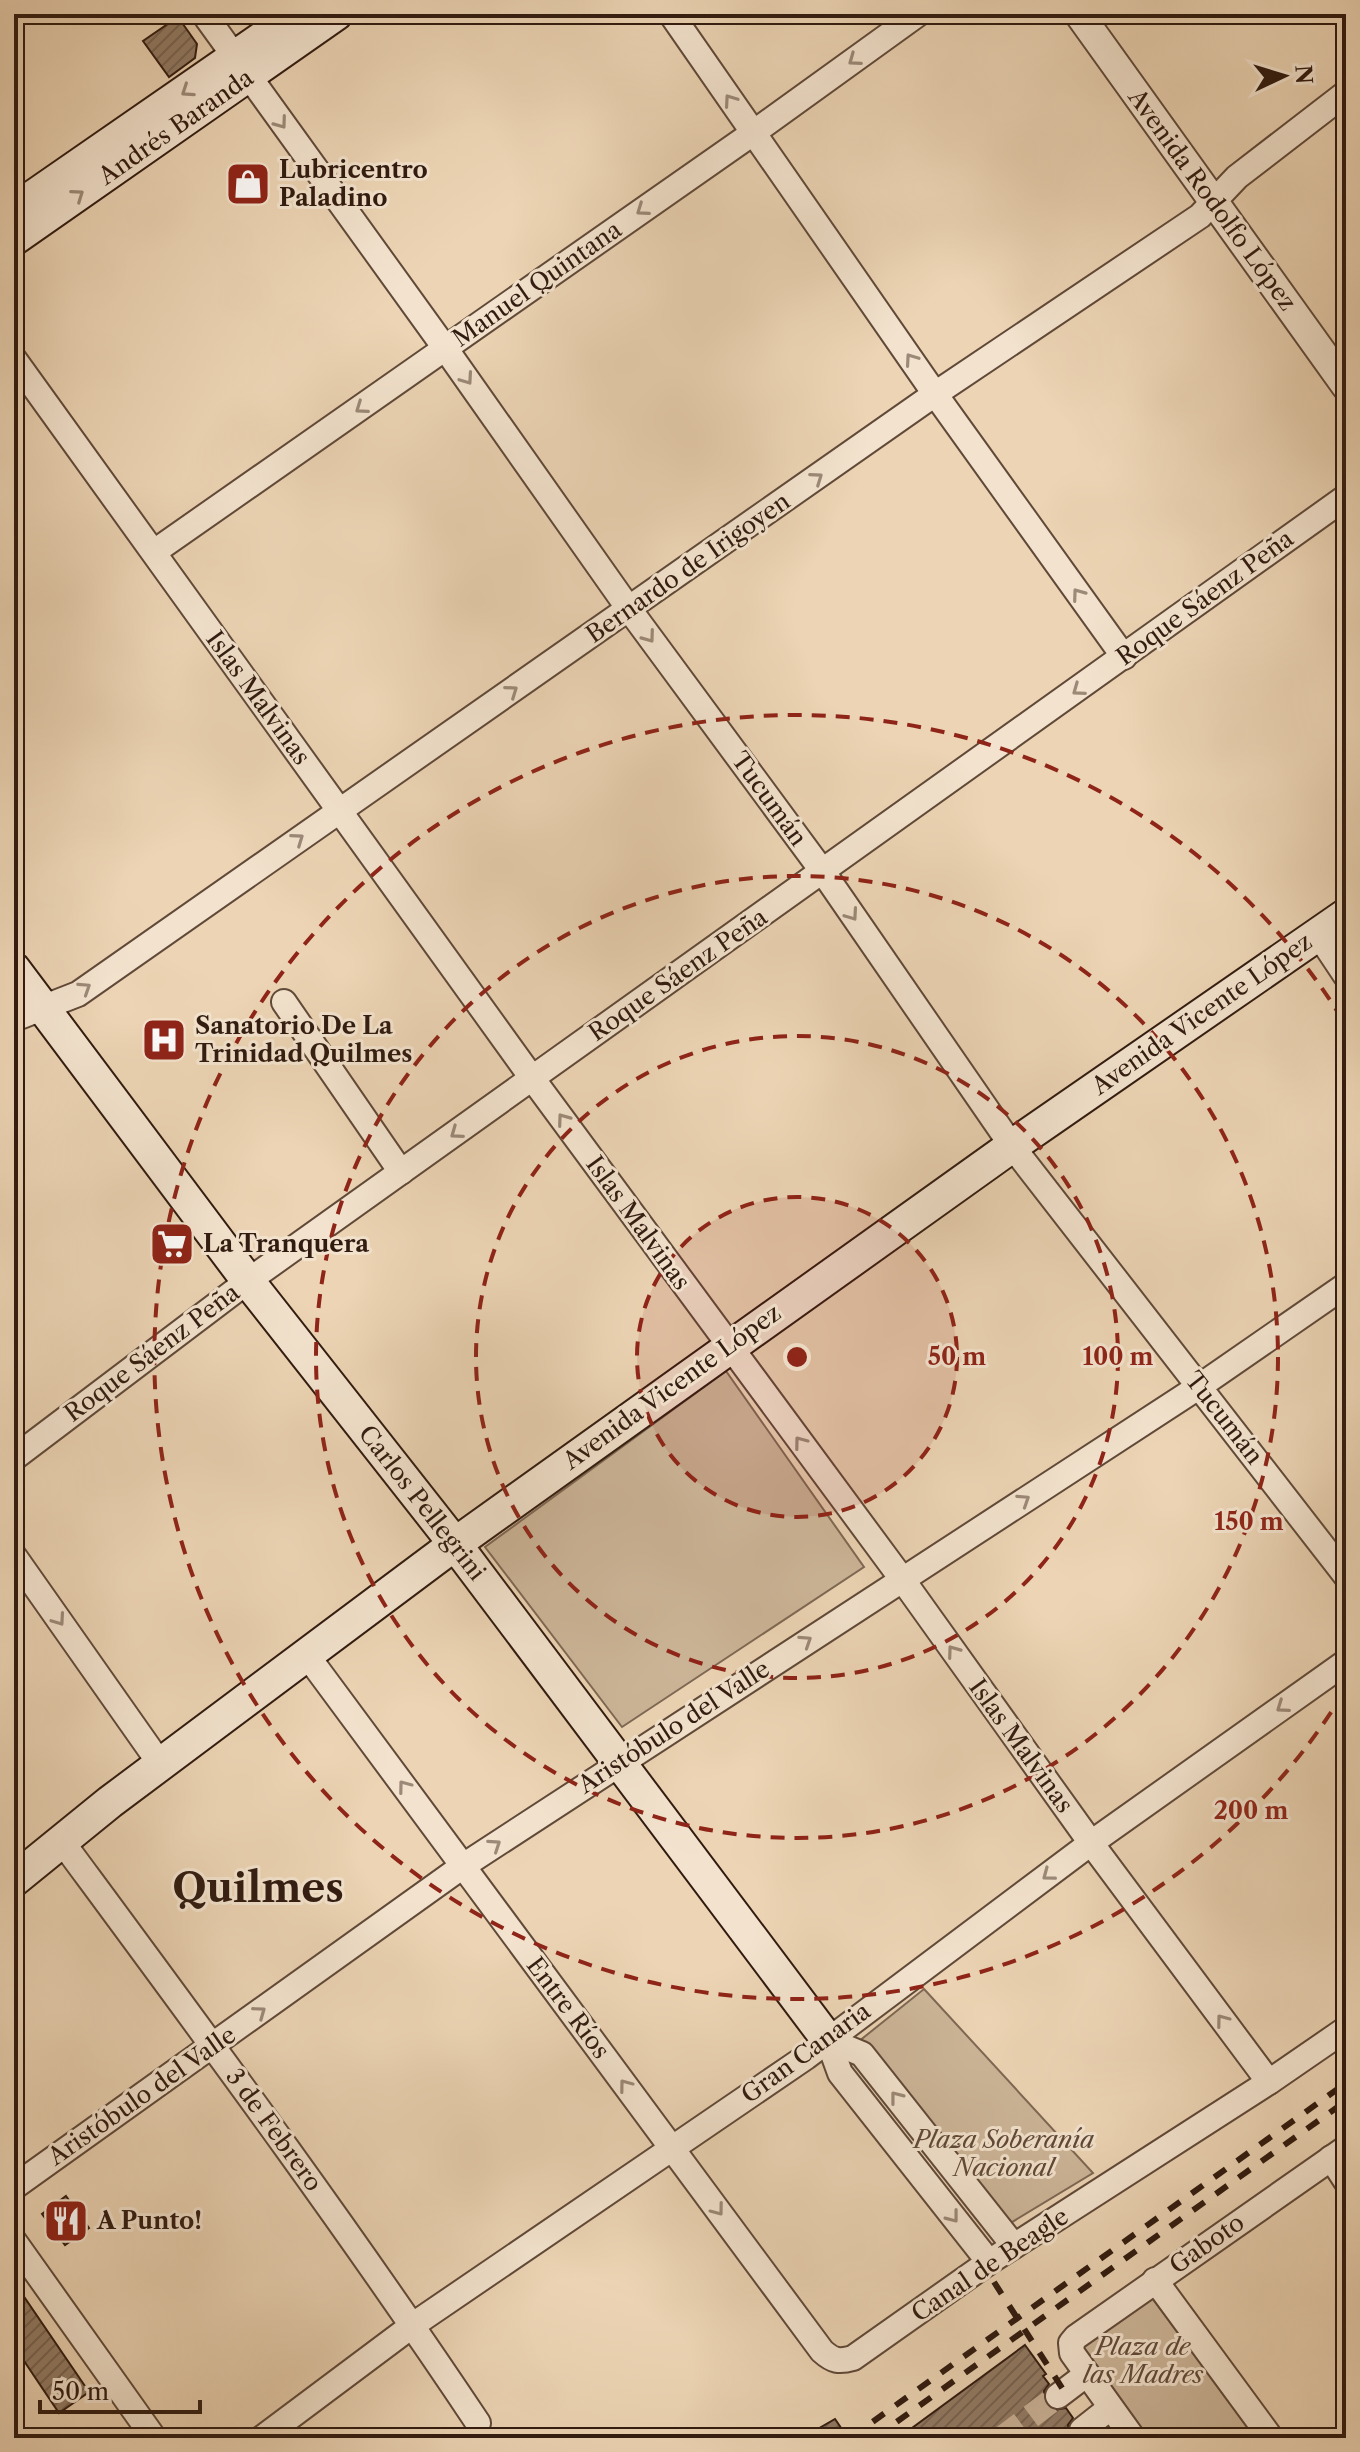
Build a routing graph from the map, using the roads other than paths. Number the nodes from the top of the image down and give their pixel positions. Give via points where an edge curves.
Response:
1 (204, 14) edge
2 (297, 14) edge
3 (336, 14) edge
4 (671, 14) edge
5 (918, 14) edge
6 (1079, 14) edge
7 (241, 68) junction
8 (1346, 93) edge
9 (753, 133) junction
10 (1214, 203) junction
11 (14, 210) edge
12 (14, 239) edge
13 (445, 348) junction
14 (14, 359) edge
15 (1346, 386) edge
16 (935, 394) junction
17 (1346, 497) edge
18 (154, 552) junction
19 (629, 609) junction
20 (1124, 657) junction
21 (339, 811) junction
22 (823, 872) junction
23 (1346, 915) edge
24 (1318, 934) junction
25 (14, 969) edge
26 (1346, 976) edge
27 (284, 1002) dead end
28 (28, 1013) edge
29 (532, 1078) junction
30 (1012, 1146) junction
31 (401, 1172) junction
32 (248, 1281) junction
33 (1346, 1285) edge
34 (729, 1346) junction
35 (1200, 1386) junction
36 (14, 1458) edge
37 (455, 1544) junction
38 (14, 1556) edge
39 (1346, 1576) edge
40 (902, 1579) junction
41 (306, 1654) junction
42 (1346, 1662) edge
43 (619, 1762) junction
44 (161, 1765) junction
45 (63, 1843) junction
46 (1091, 1843) junction
47 (463, 1866) junction
48 (14, 1880) edge
49 (1346, 2029) edge
50 (828, 2040) junction
51 (213, 2046) junction
52 (1269, 2082) junction
53 (671, 2147) junction
54 (1338, 2153) edge
55 (1346, 2181) edge
56 (14, 2187) edge
57 (14, 2241) edge
58 (1014, 2246) junction
59 (989, 2262) junction
60 (1155, 2280) junction
61 (413, 2325) junction
62 (832, 2360) joint
63 (1087, 2374) junction
64 (1058, 2396) tunnel mouth
65 (1110, 2408) junction
66 (478, 2423) dead end
67 (1082, 2430) dead end
68 (154, 2438) edge
69 (262, 2438) edge
70 (1133, 2438) edge
71 (1271, 2438) edge

1 - 7 street, Tucumán
2 - 7 main road, Andrés Baranda
3 - 7 main road, Andrés Baranda
9 -> 4 street
5 -> 9 street, Manuel Quintana
6 - 10 street, Avenida Rodolfo López
7 -> 11 main road, Andrés Baranda
12 -> 7 main road, Andrés Baranda
7 -> 13 street, Tucumán
8 - 10 street, Bernardo de Irigoyen via 1237,177
9 -> 13 street, Manuel Quintana
16 -> 9 street
10 - 15 street, Avenida Rodolfo López
10 - 16 street, Bernardo de Irigoyen
13 -> 18 street, Manuel Quintana
13 -> 19 street, Tucumán
14 - 18 street, Islas Malvinas
19 -> 16 street, Bernardo de Irigoyen
20 -> 16 street
17 - 20 street, Roque Sáenz Peña
18 - 21 street, Islas Malvinas
21 -> 19 street, Bernardo de Irigoyen
19 -> 22 street, Tucumán
20 -> 22 street, Roque Sáenz Peña
28 -> 21 street, Bernardo de Irigoyen via 78,994
21 - 29 street, Islas Malvinas
22 - 29 street, Roque Sáenz Peña
22 -> 30 street, Tucumán
23 - 24 main road, Avenida Vicente López
24 - 26 street
24 - 30 main road, Avenida Vicente López
25 - 28 main road, Carlos Pellegrini
27 - 31 street
28 - 32 main road, Carlos Pellegrini
29 -> 31 street, Roque Sáenz Peña
34 -> 29 street, Islas Malvinas
30 - 34 main road, Avenida Vicente López
30 - 35 street, Tucumán
31 - 32 street, Roque Sáenz Peña
32 - 36 street, Roque Sáenz Peña
32 - 37 main road, Carlos Pellegrini
33 - 35 street, Aristóbulo del Valle
34 - 37 main road, Avenida Vicente López
40 -> 34 street, Islas Malvinas
35 - 39 street, Tucumán
40 -> 35 street, Aristóbulo del Valle
37 - 41 main road, Avenida Vicente López
37 - 43 main road, Carlos Pellegrini
38 -> 44 street
43 -> 40 street, Aristóbulo del Valle
46 -> 40 street, Islas Malvinas
41 - 44 main road, Avenida Vicente López
47 -> 41 street, Entre Ríos
42 -> 46 street, Gran Canaria
47 -> 43 street, Aristóbulo del Valle
43 - 50 main road, Carlos Pellegrini
44 - 45 main road, Avenida Vicente López
45 - 48 main road, Avenida Vicente López
45 - 51 street, 3 de Febrero
46 -> 50 street, Gran Canaria
52 -> 46 street, Islas Malvinas
51 -> 47 street, Aristóbulo del Valle
53 -> 47 street, Entre Ríos
49 - 52 street, Canal de Beagle
50 - 53 street, Gran Canaria
58 -> 50 street, Carlos Pellegrini via 862,2054
50 -> 59 street, Carlos Pellegrini via 840,2073
51 - 56 street, Aristóbulo del Valle
51 - 61 street, 3 de Febrero
52 - 58 street, Canal de Beagle
53 - 61 street, Gran Canaria
53 -> 62 street, Entre Ríos
54 - 55 street
54 - 60 street, Gaboto
57 - 68 street
58 - 59 street, Canal de Beagle
59 - 62 street, Canal de Beagle via 853,2358
60 - 63 street, Gaboto via 1071,2343
60 - 71 street
61 - 66 street, 3 de Febrero
61 - 69 street, Gran Canaria
63 - 64 street
63 - 65 street
65 - 67 street
65 - 70 street

